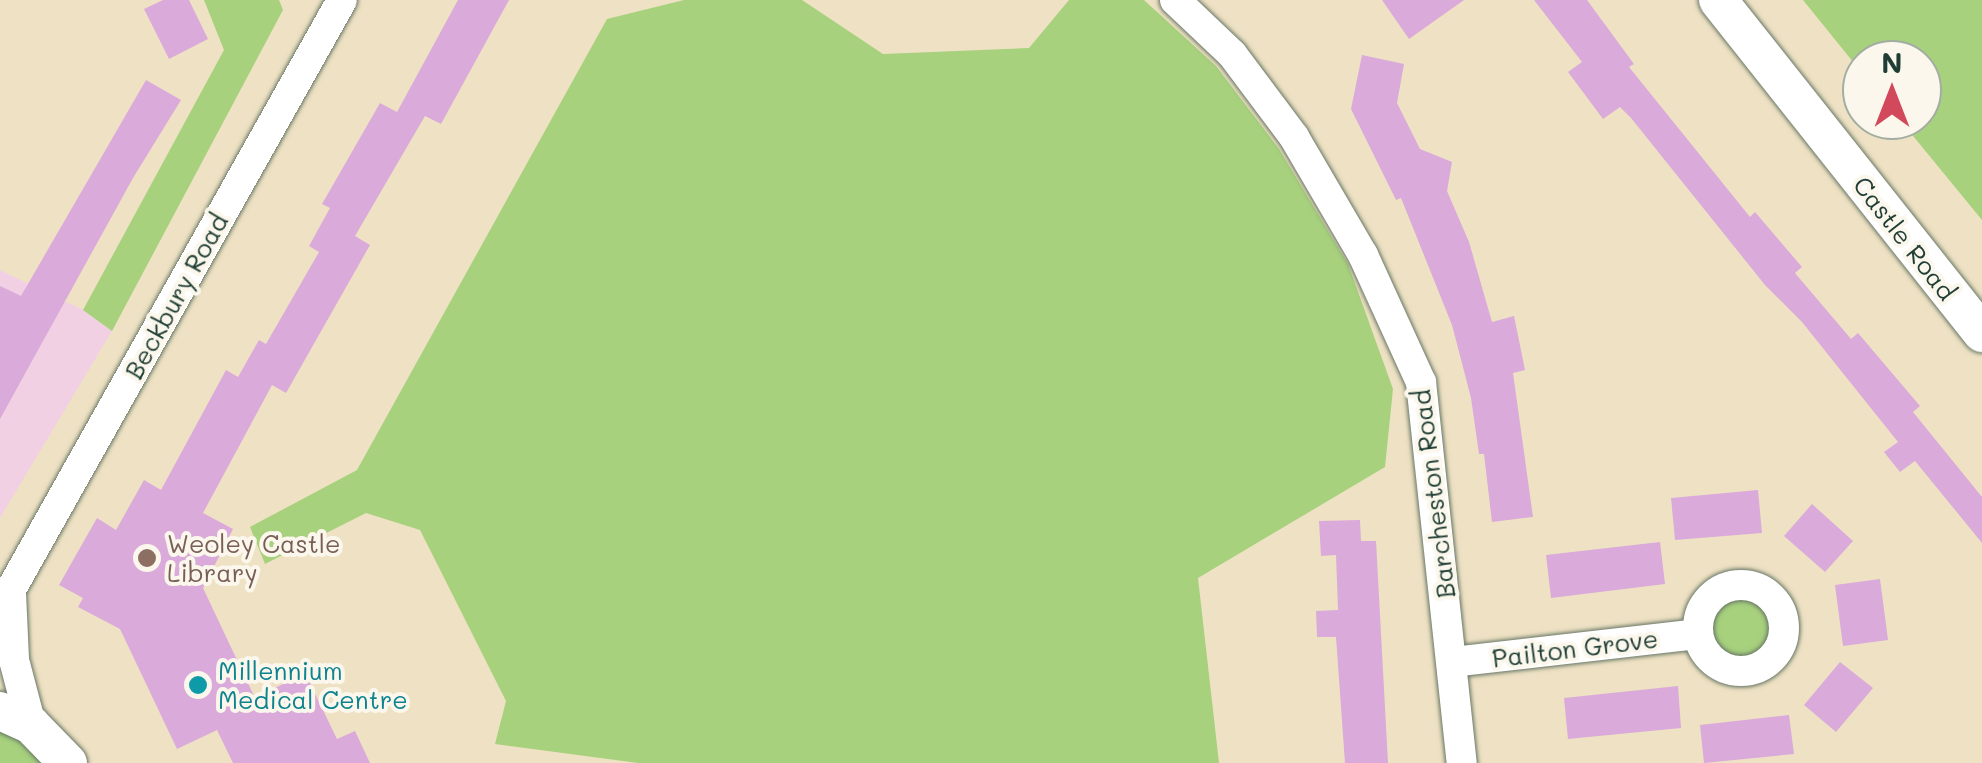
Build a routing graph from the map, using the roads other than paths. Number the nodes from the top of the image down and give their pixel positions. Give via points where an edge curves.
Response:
1 (342, 0) edge
2 (1175, 0) edge
3 (1718, 0) edge
4 (1982, 333) edge
5 (6, 601) edge
6 (1698, 634) dead end
7 (1452, 662) junction
8 (15, 718) edge
9 (68, 763) edge
10 (1462, 763) edge

1 - 5 street, Beckbury Road
2 - 7 street, Barcheston Road via 1232,54 1294,137 1363,255 1421,382
3 - 4 street, Castle Road
5 - 8 street, Beckbury Road
6 - 7 street, Pailton Grove
7 - 10 street, Barcheston Road
8 - 9 street

